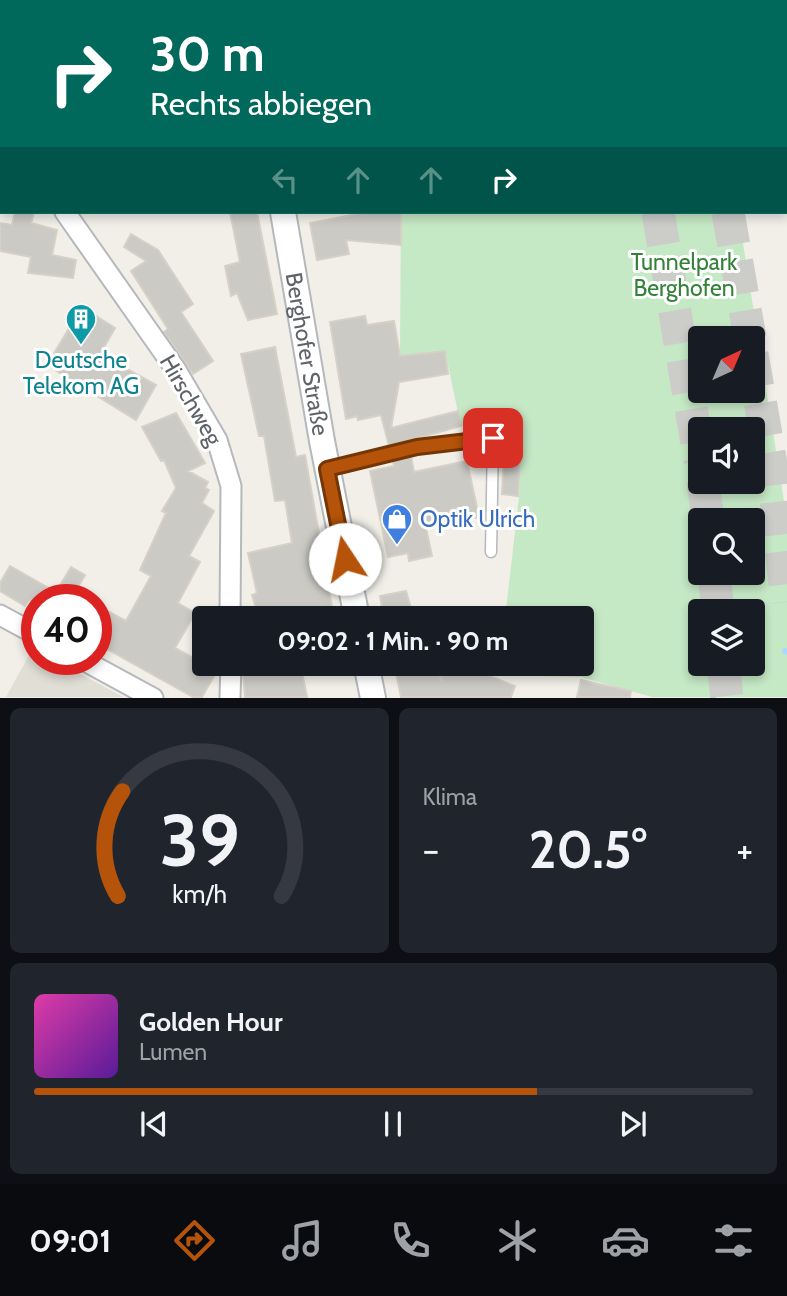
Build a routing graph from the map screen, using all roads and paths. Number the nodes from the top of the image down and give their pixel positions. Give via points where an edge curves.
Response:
1 (66, 214) edge
2 (283, 214) edge
3 (327, 469) junction
4 (491, 552) dead end
5 (230, 606) edge
6 (355, 606) edge
7 (0, 615) edge
8 (21, 626) edge
9 (111, 675) edge
10 (231, 676) edge
11 (369, 676) edge
12 (153, 698) edge
13 (230, 698) edge
14 (373, 698) edge

1 - 5 street, Hirschweg via 176,370 217,440 231,485
2 - 3 street, Berghofer Straße
3 - 4 lane via 417,447 493,438
3 - 6 street, Berghofer Straße
7 - 8 street
9 - 12 street
10 - 13 street
11 - 14 street

